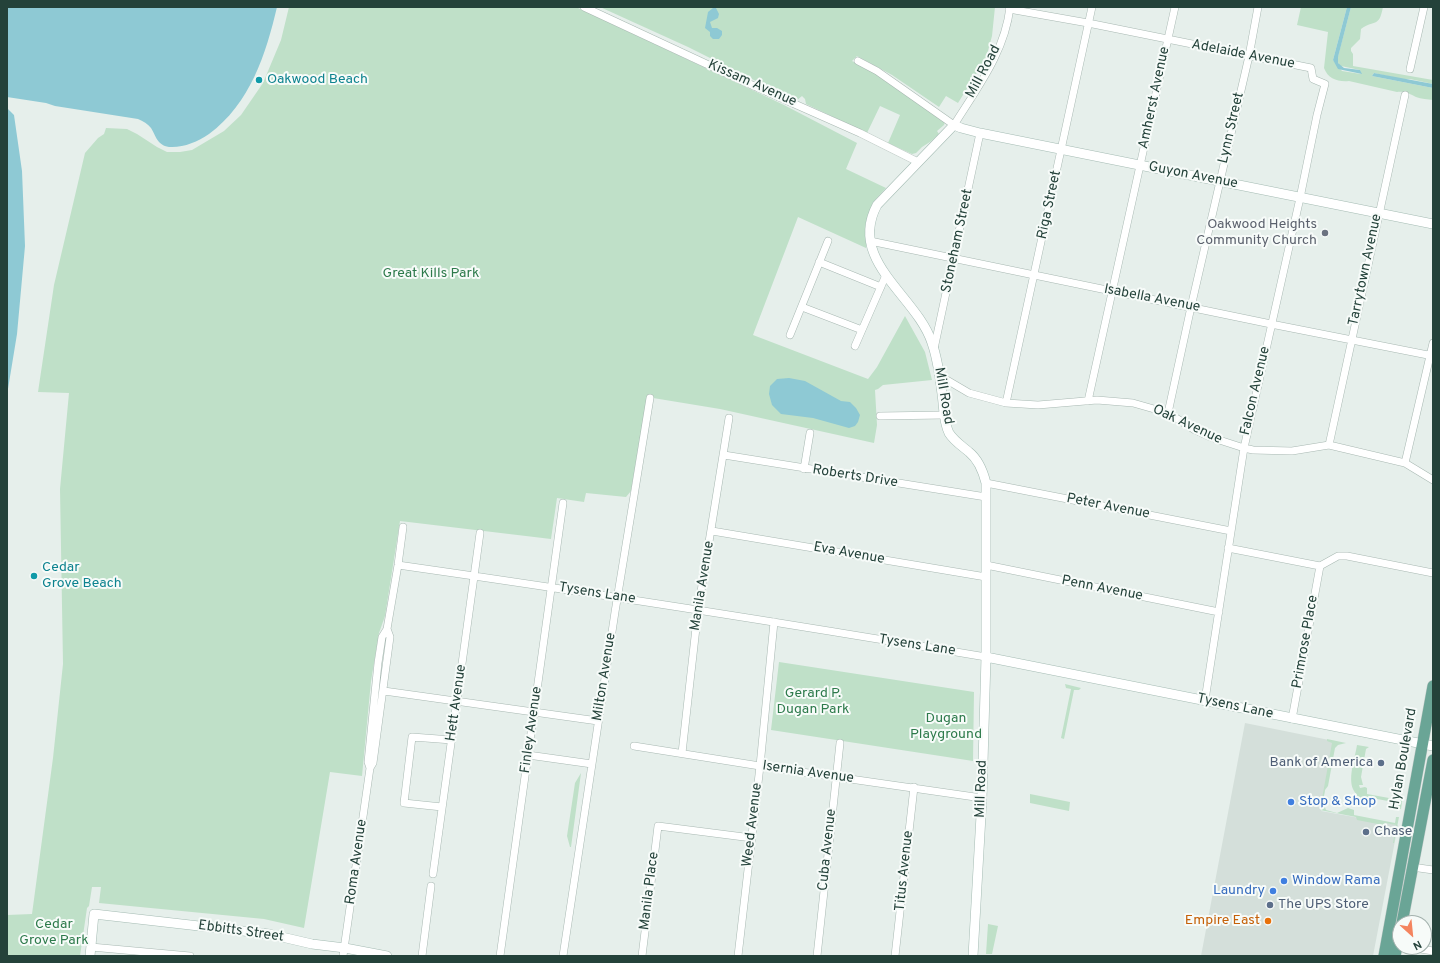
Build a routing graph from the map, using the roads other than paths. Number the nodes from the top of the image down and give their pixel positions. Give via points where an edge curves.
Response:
1 (584, 7) edge
2 (1092, 7) edge
3 (1175, 7) edge
4 (1258, 7) edge
5 (1424, 7) edge
6 (1010, 8) edge
7 (1088, 23) junction
8 (1168, 40) junction
9 (1249, 56) junction
10 (858, 61) dead end
11 (1410, 69) dead end
12 (1325, 84) joint
13 (1405, 95) dead end
14 (954, 125) junction
15 (980, 133) junction
16 (1062, 149) junction
17 (918, 162) junction
18 (1140, 166) junction
19 (1219, 182) junction
20 (1300, 198) junction
21 (1378, 214) junction
22 (1433, 224) edge
23 (828, 241) dead end
24 (870, 241) junction
25 (954, 259) junction
26 (819, 262) junction
27 (886, 275) junction
28 (1034, 276) junction
29 (881, 287) junction
30 (1112, 291) junction
31 (802, 307) junction
32 (1191, 307) junction
33 (1271, 324) junction
34 (862, 330) junction
35 (790, 335) dead end
36 (1351, 340) junction
37 (1433, 343) edge
38 (855, 346) dead end
39 (934, 349) junction
40 (1432, 356) edge
41 (940, 376) junction
42 (650, 398) dead end
43 (1088, 400) junction
44 (1006, 403) junction
45 (1168, 413) junction
46 (944, 415) junction
47 (880, 416) dead end
48 (729, 418) dead end
49 (810, 433) dead end
50 (1329, 445) junction
51 (1244, 448) junction
52 (724, 455) junction
53 (1405, 463) junction
54 (804, 469) junction
55 (1433, 480) edge
56 (986, 483) junction
57 (986, 497) junction
58 (563, 503) dead end
59 (403, 527) dead end
60 (712, 531) junction
61 (1231, 531) junction
62 (480, 533) dead end
63 (1228, 548) junction
64 (398, 565) junction
65 (986, 565) junction
66 (1320, 566) junction
67 (1433, 573) edge
68 (474, 576) junction
69 (986, 577) junction
70 (552, 587) junction
71 (617, 598) junction
72 (698, 610) junction
73 (1219, 612) junction
74 (774, 622) junction
75 (387, 629) junction
76 (986, 658) junction
77 (1433, 686) edge
78 (384, 691) junction
79 (1205, 700) junction
80 (457, 701) junction
81 (534, 712) junction
82 (1292, 719) junction
83 (598, 721) junction
84 (452, 740) junction
85 (840, 743) dead end
86 (1427, 744) edge
87 (634, 746) dead end
88 (682, 754) junction
89 (528, 755) junction
90 (1433, 760) edge
91 (592, 764) junction
92 (760, 766) junction
93 (370, 768) junction
94 (836, 777) junction
95 (914, 787) junction
96 (982, 798) junction
97 (442, 807) junction
98 (752, 838) junction
99 (1412, 867) junction
100 (1433, 870) edge
101 (433, 874) dead end
102 (431, 886) dead end
103 (1403, 915) edge
104 (90, 952) edge
105 (344, 952) edge
106 (190, 956) edge
107 (387, 956) edge
108 (422, 956) edge
109 (500, 956) edge
110 (563, 956) edge
111 (642, 956) edge
112 (738, 956) edge
113 (817, 956) edge
114 (895, 956) edge
115 (973, 956) edge
116 (1384, 956) edge

1 - 17 street, Kissam Avenue via 852,129
2 - 7 street, Riga Street
3 - 8 street, Amherst Avenue
4 - 9 street, Lynn Street
5 - 11 street
6 - 7 street, Adelaide Avenue
6 - 14 street, Mill Road via 992,64
7 - 8 street, Adelaide Avenue
7 - 16 street, Riga Street
8 - 9 street, Adelaide Avenue
8 - 18 street, Amherst Avenue
9 - 12 street, Adelaide Avenue via 1311,68 1313,79
9 - 19 street, Lynn Street
10 - 14 street via 877,71
12 - 20 street, Falcon Avenue
13 - 21 street, Tarrytown Avenue
14 - 15 street, Guyon Avenue
14 - 17 street, Mill Road
15 - 16 street, Guyon Avenue
15 - 25 street, Stoneham Street
16 - 18 street, Guyon Avenue
16 - 28 street, Riga Street
17 - 24 street, Mill Road via 873,213 869,228
18 - 19 street, Guyon Avenue
18 - 30 street, Amherst Avenue
19 - 20 street, Guyon Avenue
19 - 32 street, Lynn Street
20 - 21 street, Guyon Avenue
20 - 33 street, Falcon Avenue
21 - 22 street, Guyon Avenue
21 - 36 street, Tarrytown Avenue
23 - 26 street
24 - 25 street, Isabella Avenue
24 - 27 street, Mill Road via 874,255
25 - 28 street, Isabella Avenue
25 - 39 street, Stoneham Street
26 - 29 street
26 - 31 street
27 - 29 street
27 - 39 street, Mill Road via 925,326
28 - 30 street, Isabella Avenue
28 - 44 street, Riga Street
29 - 34 street
30 - 32 street, Isabella Avenue
30 - 43 street, Amherst Avenue
31 - 34 street
31 - 35 street
32 - 33 street, Isabella Avenue
32 - 45 street, Lynn Street
33 - 36 street, Isabella Avenue
33 - 51 street, Falcon Avenue
34 - 38 street
36 - 40 street, Isabella Avenue
36 - 50 street, Tarrytown Avenue
37 - 40 street
39 - 41 street, Mill Road
40 - 53 street
41 - 44 street, Oak Avenue via 969,393
41 - 46 street, Mill Road
42 - 71 street, Milton Avenue
43 - 44 street, Oak Avenue via 1038,405
43 - 45 street, Oak Avenue via 1133,403
45 - 51 street, Oak Avenue via 1210,437
46 - 47 street
46 - 56 street, Mill Road via 950,434 975,458
48 - 52 street, Manila Avenue
49 - 54 street
50 - 51 street, Oak Avenue via 1292,452
50 - 53 street, Oak Avenue
51 - 61 street, Falcon Avenue
52 - 54 street, Roberts Drive
52 - 60 street, Manila Avenue
53 - 55 street, Oak Avenue
54 - 57 street, Roberts Drive
56 - 57 street, Mill Road
56 - 61 street, Peter Avenue
57 - 65 street, Mill Road
58 - 70 street, Finley Avenue
59 - 64 street, Roma Avenue
60 - 69 street, Eva Avenue
60 - 72 street, Manila Avenue
61 - 63 street, Falcon Avenue
62 - 68 street, Hett Avenue
63 - 66 street
63 - 73 street, Falcon Avenue
64 - 68 street, Tysens Lane
64 - 75 street, Roma Avenue
65 - 69 street, Mill Road
65 - 73 street, Penn Avenue
66 - 67 street via 1338,556 1347,556
66 - 82 street, Primrose Place
68 - 70 street, Tysens Lane
68 - 80 street, Hett Avenue
69 - 76 street, Mill Road
70 - 71 street, Tysens Lane
70 - 81 street, Finley Avenue
71 - 72 street, Tysens Lane
71 - 83 street, Milton Avenue
72 - 74 street, Tysens Lane
72 - 88 street, Manila Avenue
73 - 79 street, Falcon Avenue
74 - 76 street, Tysens Lane
74 - 92 street, Weed Avenue
75 - 78 street, Roma Avenue via 390,637
75 - 93 street, Roma Avenue via 382,637 378,663 368,762
76 - 79 street, Tysens Lane
76 - 96 street, Mill Road
77 - 86 main road, Hylan Boulevard
78 - 80 street
78 - 93 street, Roma Avenue via 373,763
79 - 82 street, Tysens Lane
80 - 81 street
80 - 84 street, Hett Avenue
81 - 83 street
81 - 89 street, Finley Avenue
82 - 86 street, Tysens Lane
83 - 91 street, Milton Avenue
84 - 97 street, Hett Avenue
84 - 97 street via 412,737 404,803
85 - 94 street, Cuba Avenue
86 - 116 main road, Hylan Boulevard
87 - 88 street, Isernia Avenue
88 - 92 street, Isernia Avenue
89 - 91 street
89 - 109 street, Finley Avenue
90 - 99 main road, Hylan Boulevard
91 - 110 street, Milton Avenue
92 - 94 street, Isernia Avenue
92 - 98 street, Weed Avenue
93 - 105 street, Roma Avenue
94 - 95 street, Isernia Avenue
94 - 113 street, Cuba Avenue
95 - 96 street, Isernia Avenue
95 - 114 street, Titus Avenue
96 - 115 street, Mill Road
97 - 101 street, Hett Avenue
98 - 111 street, Manila Place via 658,826
98 - 112 street, Weed Avenue
99 - 100 street
99 - 103 main road, Hylan Boulevard
102 - 108 street
104 - 105 street, Ebbitts Street via 94,914 269,934
104 - 106 street
105 - 107 street, Ebbitts Street

